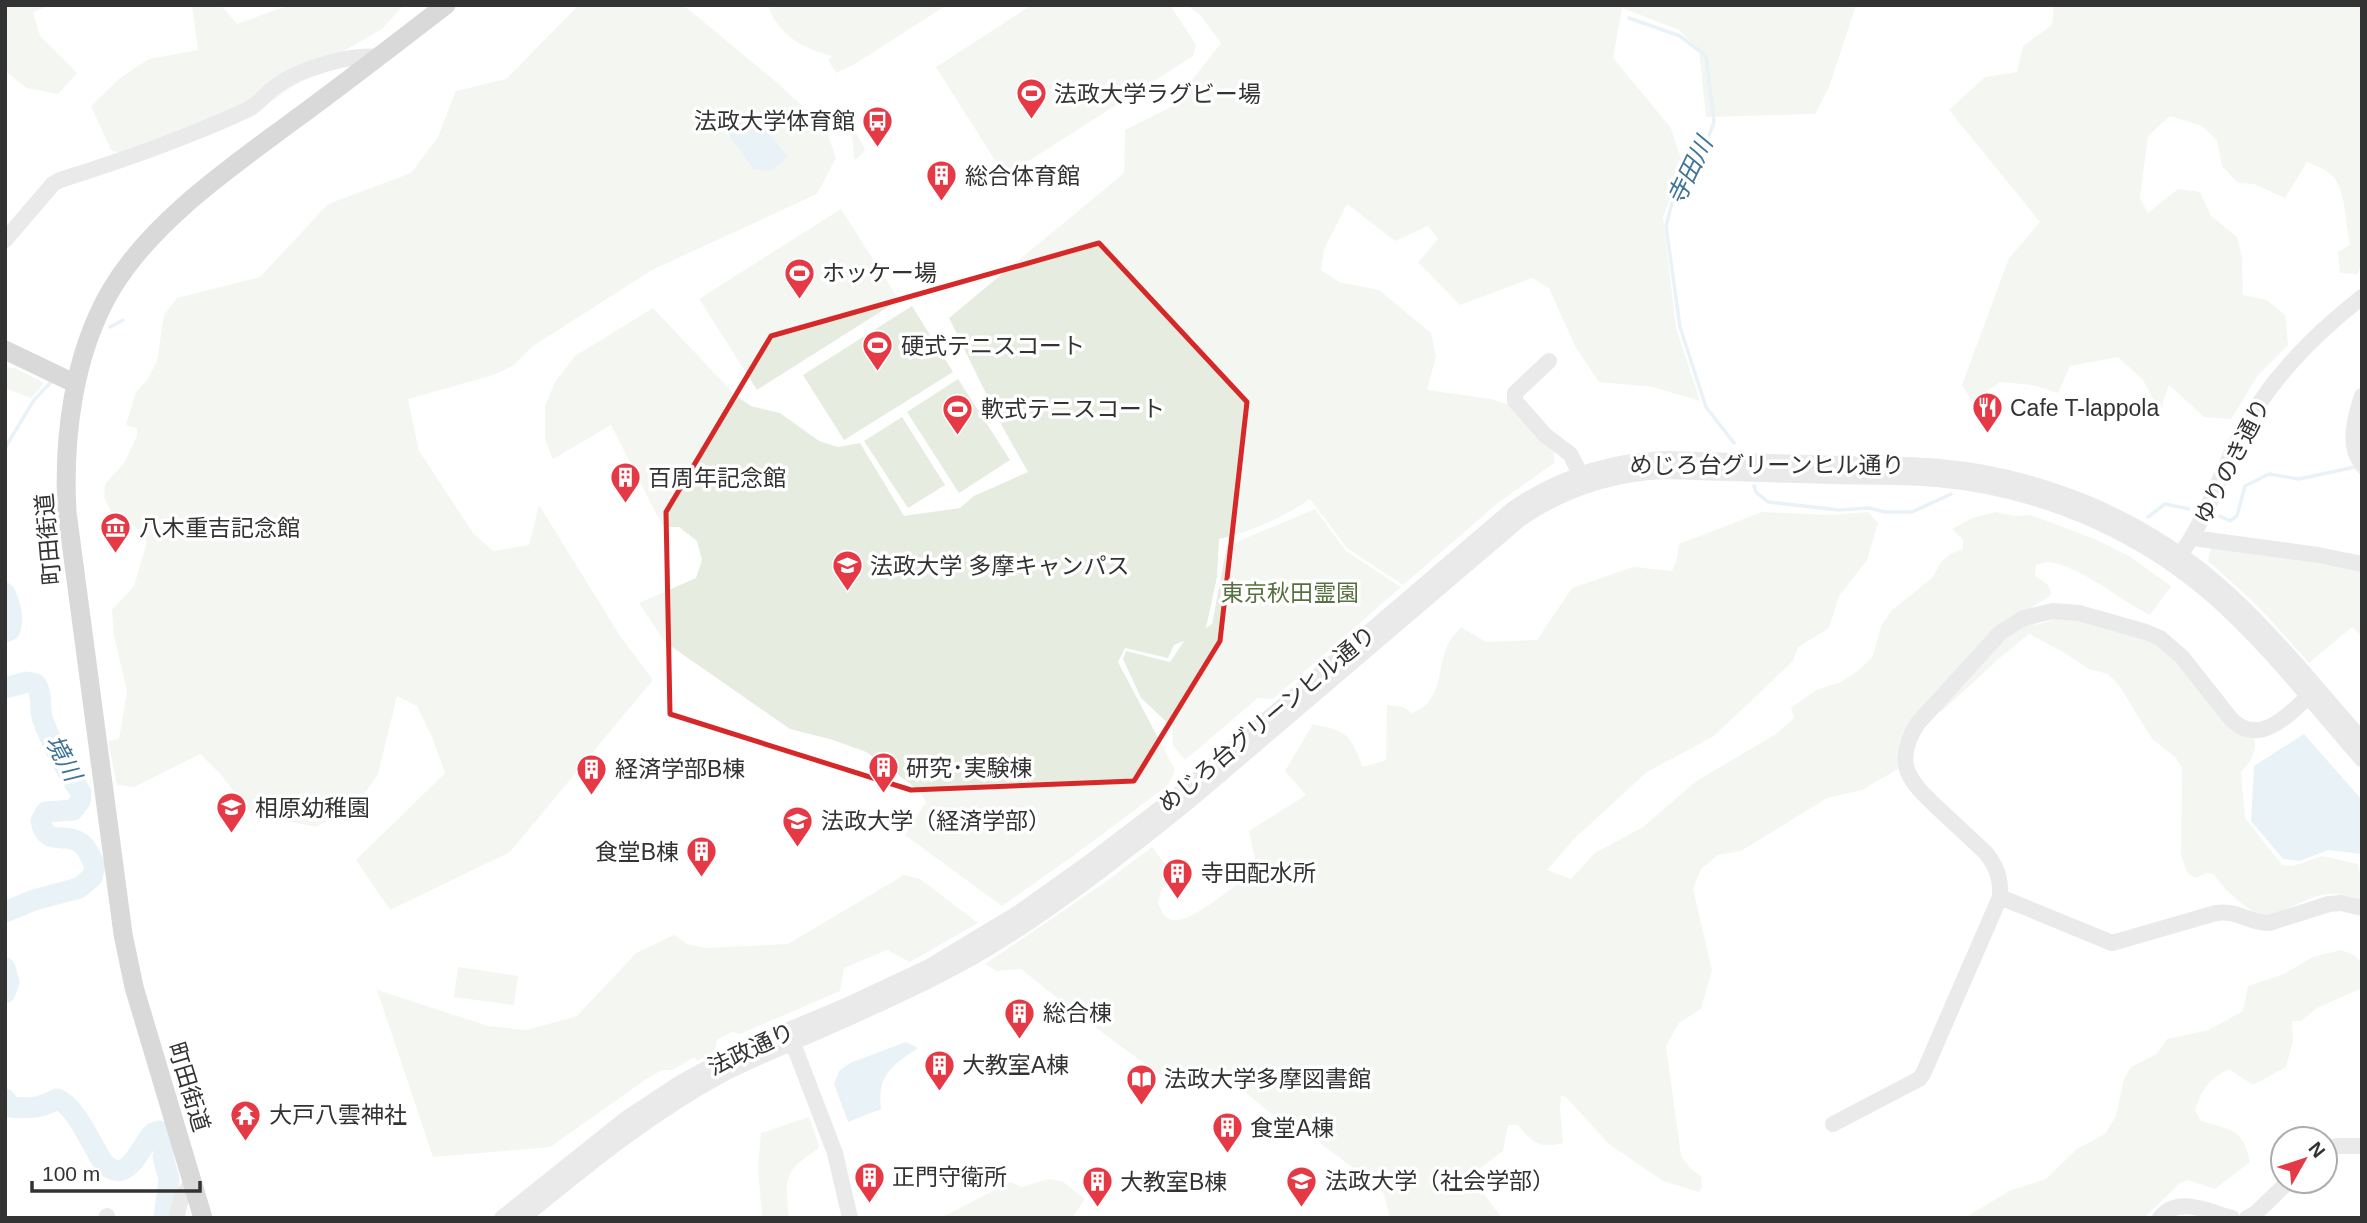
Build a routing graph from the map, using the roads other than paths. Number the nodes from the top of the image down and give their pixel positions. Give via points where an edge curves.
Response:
1 (446, 5) edge
2 (378, 57) junction
3 (5, 240) edge
4 (2362, 297) edge
5 (5, 350) edge
6 (1549, 361) dead end
7 (76, 384) junction
8 (2362, 396) edge
9 (2362, 463) edge
10 (1583, 479) junction
11 (2193, 538) junction
12 (2177, 560) junction
13 (2362, 564) edge
14 (2312, 693) junction
15 (2362, 740) edge
16 (2362, 759) edge
17 (2000, 897) junction
18 (2362, 908) edge
19 (1024, 917) joint
20 (790, 1036) junction
21 (1833, 1124) dead end
22 (2339, 1146) edge
23 (2362, 1146) edge
24 (192, 1181) junction
25 (2274, 1195) edge
26 (176, 1218) edge
27 (203, 1218) edge
28 (502, 1218) edge
29 (522, 1218) edge
30 (850, 1218) edge
31 (2160, 1218) edge
32 (2232, 1218) edge
33 (2247, 1218) edge

1 - 2 main road, 町田街道
2 - 3 street via 364,56 292,76 251,108 130,158 60,180
2 - 7 main road, 町田街道 via 228,170 146,244 103,304
4 - 11 street, ゆりのき通り via 2304,347 2264,395
5 - 7 main road
6 - 10 street via 1515,393 1515,401 1545,435 1570,454
7 - 24 main road, 町田街道 via 67,460 67,512 118,902 134,987
8 - 9 street via 2353,424 2356,458
10 - 12 street, めじろ台グリーンヒル通り via 1626,462 1665,459 1967,471 2017,480 2094,506 2126,522
10 - 19 street, めじろ台グリーンヒル通り via 1546,489 1513,509 1187,788
11 - 12 street, ゆりのき通り
11 - 13 street
12 - 14 street, めじろ台グリーンヒル通り via 2214,580 2251,615
14 - 15 street, めじろ台グリーンヒル通り
14 - 16 street, めじろ台グリーンヒル通り
14 - 17 street via 2274,726 2250,730 2235,724 2172,647 2146,632 2064,611 2038,613 2001,632 1918,723 1905,752 1916,787 1994,863
17 - 18 street via 2112,943 2225,912 2269,923 2329,904
17 - 21 street via 1923,1074
19 - 20 street, 法政通り
20 - 28 street, 法政通り via 718,1062 655,1099
20 - 29 street, 法政通り via 669,1105
20 - 30 street via 833,1145
22 - 23 street
24 - 26 street
24 - 27 main road, 町田街道
25 - 33 street
31 - 32 street via 2176,1206

